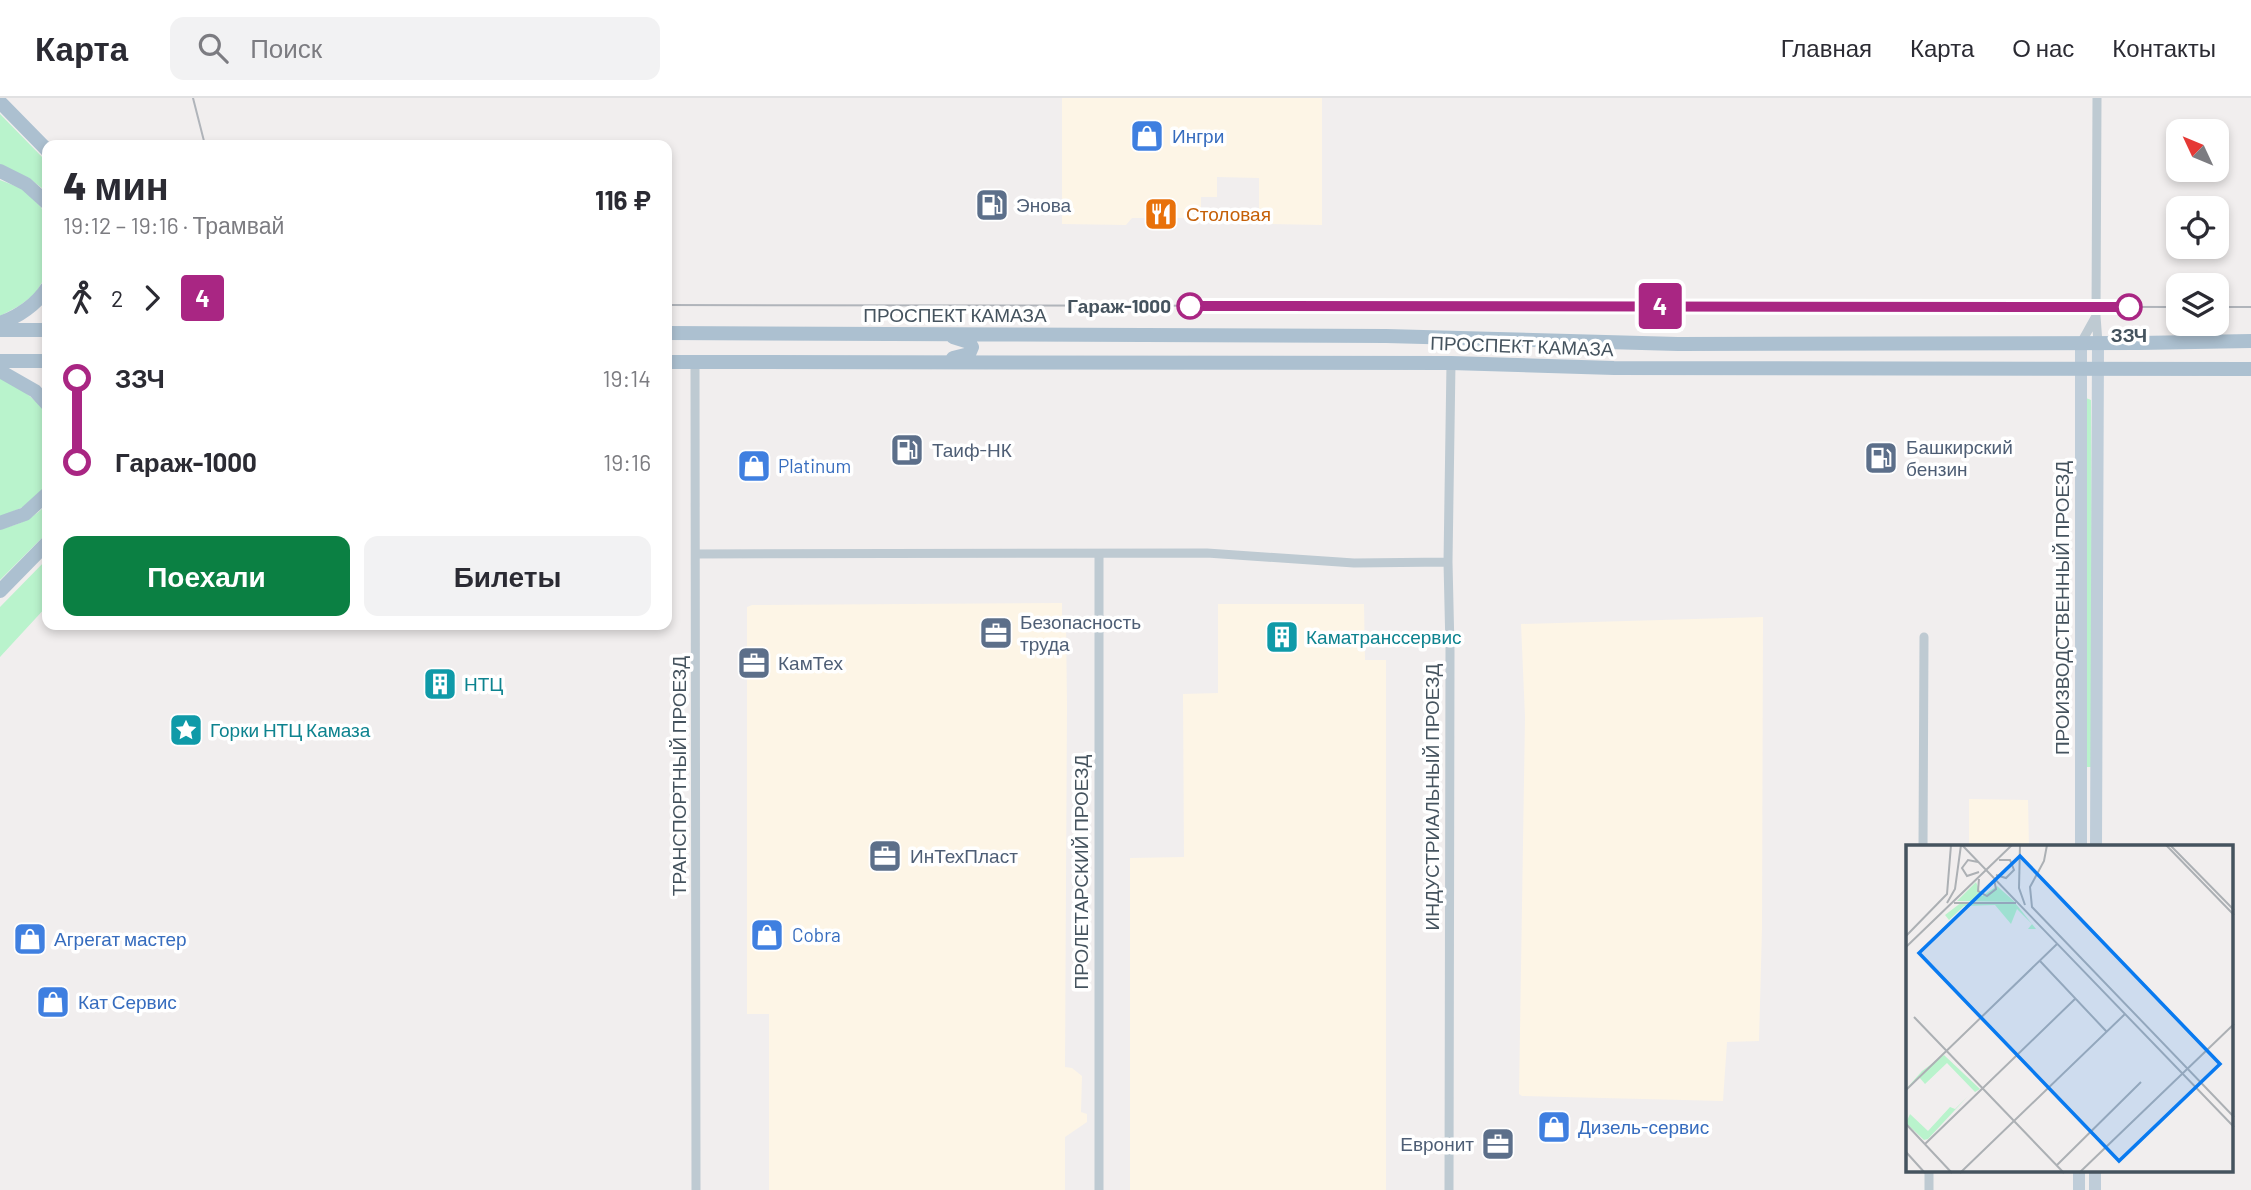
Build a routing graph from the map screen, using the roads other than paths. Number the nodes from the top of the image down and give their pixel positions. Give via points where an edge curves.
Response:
1 (2096, 98) edge
2 (0, 102) edge
3 (42, 145) edge
4 (0, 171) edge
5 (42, 198) edge
6 (42, 293) edge
7 (2096, 316) junction
8 (0, 323) edge
9 (0, 330) edge
10 (42, 330) edge
11 (672, 333) edge
12 (941, 334) junction
13 (2251, 341) edge
14 (1624, 343) junction
15 (2081, 343) junction
16 (2098, 343) junction
17 (1678, 344) junction
18 (0, 361) edge
19 (42, 361) edge
20 (672, 362) edge
21 (695, 362) junction
22 (939, 362) junction
23 (1451, 363) junction
24 (1614, 368) junction
25 (2081, 368) junction
26 (2098, 368) junction
27 (1675, 369) junction
28 (2251, 369) edge
29 (0, 371) edge
30 (42, 399) edge
31 (42, 499) edge
32 (0, 523) edge
33 (42, 549) edge
34 (696, 554) junction
35 (1099, 554) junction
36 (1448, 562) junction
37 (0, 591) edge
38 (1924, 637) dead end
39 (2096, 812) junction
40 (2081, 813) junction
41 (1923, 845) edge
42 (2081, 845) edge
43 (2096, 845) edge
44 (1929, 1172) edge
45 (2079, 1172) edge
46 (2095, 1172) edge
47 (696, 1190) edge
48 (1099, 1190) edge
49 (1449, 1190) edge
50 (1930, 1190) edge
51 (2079, 1190) edge
52 (2095, 1190) edge

1 - 7 street
2 - 3 main road
4 - 5 main road
6 - 8 main road via 29,307
7 - 15 street
7 - 16 street
9 - 10 main road
11 - 12 main road, ПРОСПЕКТ КАМАЗА
12 - 14 main road, ПРОСПЕКТ КАМАЗА via 1372,335
12 - 22 main road via 972,347 969,354
13 - 16 main road, ПРОСПЕКТ КАМАЗА
14 - 17 main road, ПРОСПЕКТ КАМАЗА
14 - 24 main road via 1635,346 1638,356 1630,364
15 - 16 main road, ПРОСПЕКТ КАМАЗА
15 - 17 main road, ПРОСПЕКТ КАМАЗА
15 - 25 street, ПРОИЗВОДСТВЕННЫЙ ПРОЕЗД
16 - 26 street, ПРОИЗВОДСТВЕННЫЙ ПРОЕЗД
17 - 27 main road via 1664,357
18 - 19 main road
20 - 21 main road, ПРОСПЕКТ КАМАЗА
21 - 22 main road, ПРОСПЕКТ КАМАЗА
21 - 34 street, ТРАНСПОРТНЫЙ ПРОЕЗД
22 - 23 main road, ПРОСПЕКТ КАМАЗА
23 - 24 main road, ПРОСПЕКТ КАМАЗА
23 - 36 street, ИНДУСТРИАЛЬНЫЙ ПРОЕЗД
24 - 27 main road, ПРОСПЕКТ КАМАЗА
25 - 26 main road, ПРОСПЕКТ КАМАЗА
25 - 27 main road, ПРОСПЕКТ КАМАЗА
25 - 40 street, ПРОИЗВОДСТВЕННЫЙ ПРОЕЗД
26 - 28 main road, ПРОСПЕКТ КАМАЗА
26 - 39 street, ПРОИЗВОДСТВЕННЫЙ ПРОЕЗД
29 - 30 main road
31 - 32 main road via 25,514
33 - 37 main road
34 - 35 street
34 - 47 street, ТРАНСПОРТНЫЙ ПРОЕЗД
35 - 36 street
35 - 48 street, ПРОЛЕТАРСКИЙ ПРОЕЗД
36 - 49 street, ИНДУСТРИАЛЬНЫЙ ПРОЕЗД
38 - 41 street
39 - 40 street
39 - 43 street, ПРОИЗВОДСТВЕННЫЙ ПРОЕЗД
40 - 42 street, ПРОИЗВОДСТВЕННЫЙ ПРОЕЗД
44 - 50 street
45 - 51 street
46 - 52 street

